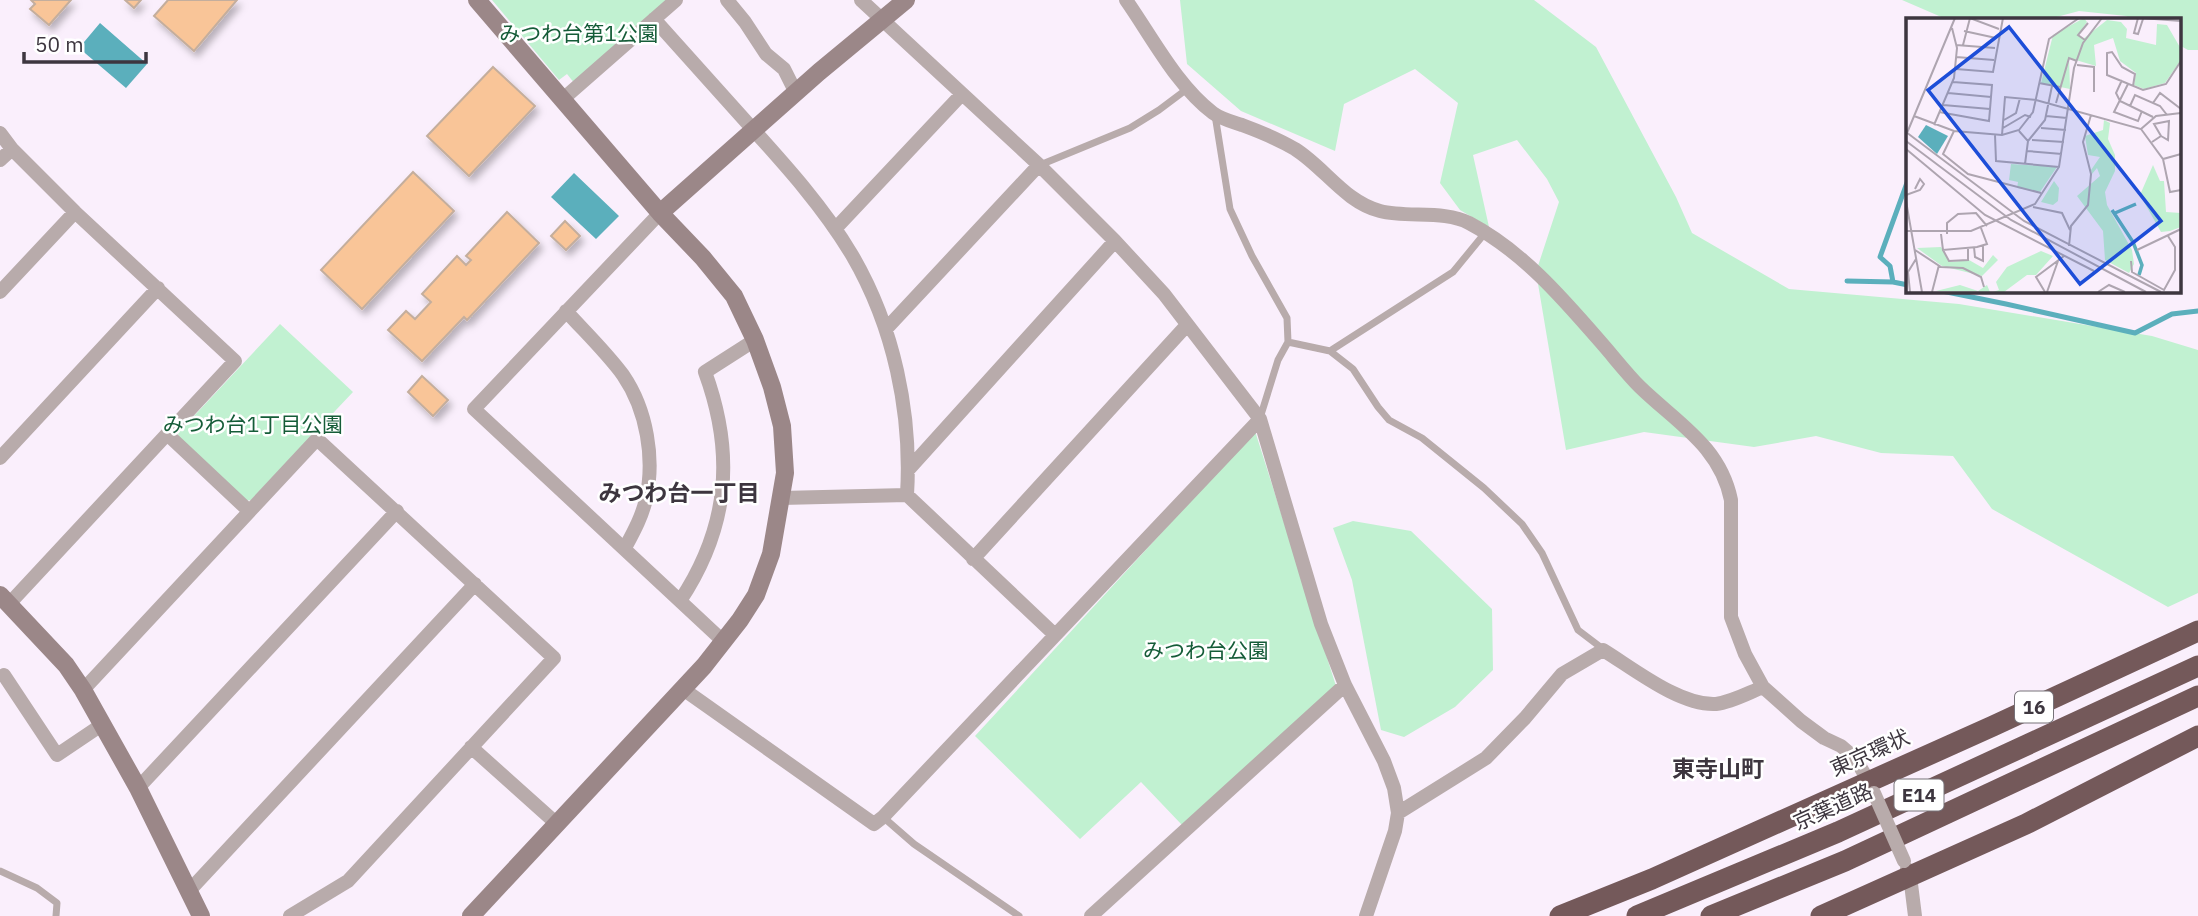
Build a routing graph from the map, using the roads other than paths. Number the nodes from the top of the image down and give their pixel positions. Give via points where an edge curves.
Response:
1 (477, 0) edge
2 (676, 0) edge
3 (727, 0) edge
4 (861, 0) edge
5 (906, 0) edge
6 (1126, 0) edge
7 (654, 19) junction
8 (881, 19) junction
9 (1187, 89) junction
10 (796, 93) junction
11 (962, 94) junction
12 (563, 99) junction
13 (1215, 115) junction
14 (753, 130) junction
15 (0, 133) edge
16 (12, 149) junction
17 (0, 160) edge
18 (1040, 165) junction
19 (75, 212) junction
20 (660, 213) junction
21 (835, 229) junction
22 (1485, 233) junction
23 (1115, 241) junction
24 (158, 288) junction
25 (0, 292) edge
26 (566, 310) junction
27 (1187, 325) junction
28 (886, 328) junction
29 (755, 340) junction
30 (1288, 342) junction
31 (1330, 351) junction
32 (1260, 419) junction
33 (167, 434) junction
34 (0, 457) edge
35 (908, 470) junction
36 (906, 495) junction
37 (781, 498) junction
38 (249, 511) junction
39 (397, 511) junction
40 (625, 548) junction
41 (973, 559) junction
42 (475, 584) junction
43 (5, 599) edge
44 (680, 601) junction
45 (2198, 631) edge
46 (1055, 635) junction
47 (724, 642) junction
48 (1603, 650) junction
49 (2198, 666) edge
50 (4, 675) dead end
51 (1345, 685) junction
52 (1763, 687) junction
53 (683, 688) junction
54 (83, 690) junction
55 (2198, 696) edge
56 (103, 724) junction
57 (2198, 736) edge
58 (471, 747) junction
59 (1872, 786) junction
60 (138, 788) junction
61 (1398, 813) junction
62 (883, 817) junction
63 (557, 824) junction
64 (1844, 860) junction
65 (1907, 869) junction
66 (0, 871) edge
67 (189, 891) junction
68 (56, 916) edge
69 (201, 916) edge
70 (290, 916) edge
71 (471, 916) edge
72 (1019, 916) edge
73 (1091, 916) edge
74 (1366, 916) edge
75 (1560, 916) edge
76 (1637, 916) edge
77 (1711, 916) edge
78 (1735, 916) edge
79 (1821, 916) edge
80 (1915, 916) edge

1 - 12 street
2 - 7 street
3 - 10 street via 766,54 784,69
4 - 8 street
5 - 8 street
6 - 9 street
7 - 12 street
7 - 14 street
8 - 10 street
8 - 11 street
9 - 13 street
9 - 18 lane via 1130,128
10 - 14 street
11 - 18 street
11 - 21 street
12 - 20 street
13 - 22 street via 1269,134 1297,150 1364,205 1381,212 1467,221
13 - 30 lane via 1230,209 1287,318
14 - 20 street
14 - 21 street
15 - 16 street
16 - 17 street
16 - 19 street
18 - 23 street
18 - 28 street
19 - 24 street
19 - 25 street
20 - 26 street
20 - 29 street via 734,296
21 - 28 street
22 - 31 lane via 1453,272
22 - 52 street via 1529,264 1721,469 1731,500 1731,617
23 - 27 street
23 - 35 street
24 - 33 street via 235,361
24 - 34 street
26 - 40 street via 624,377 643,421 649,471 646,499
26 - 40 street via 474,410
27 - 32 street
27 - 41 street
28 - 35 street via 905,416
29 - 37 street via 782,426 785,473
29 - 44 street via 705,372 722,430 722,498 703,560
30 - 31 lane
30 - 32 lane
31 - 48 lane via 1353,369 1390,419 1464,471 1522,524 1542,552 1578,630
32 - 46 street
32 - 51 street via 1321,624
33 - 38 street
33 - 43 street
35 - 36 street
36 - 37 street
36 - 41 street
37 - 47 street via 771,554 756,595
38 - 39 street via 317,439
38 - 54 street
39 - 42 street
39 - 60 street
40 - 44 street
41 - 46 street
42 - 58 street via 554,658
42 - 67 street
43 - 54 street via 66,664
44 - 47 street
45 - 59 highway, 東京環状 / 16
46 - 62 street
47 - 53 street
48 - 52 street via 1699,704 1718,704
48 - 61 street via 1562,674 1486,758
49 - 76 highway, 京葉道路 / E14 via 1838,832
50 - 56 street via 57,755
51 - 61 street via 1384,761
51 - 73 street
52 - 59 street via 1801,721 1855,758
53 - 62 street via 874,824
53 - 63 street
54 - 56 street
55 - 64 highway, E14
56 - 60 street
57 - 65 highway via 2026,824
58 - 63 street
58 - 70 street via 348,881
59 - 65 street, bridge
59 - 75 highway, 東京環状 / 16
60 - 67 street
61 - 74 street
62 - 72 lane via 914,844
63 - 71 street
64 - 77 highway, E14
64 - 78 highway
65 - 79 highway
65 - 80 street
66 - 68 lane via 37,888 57,904
67 - 69 street

